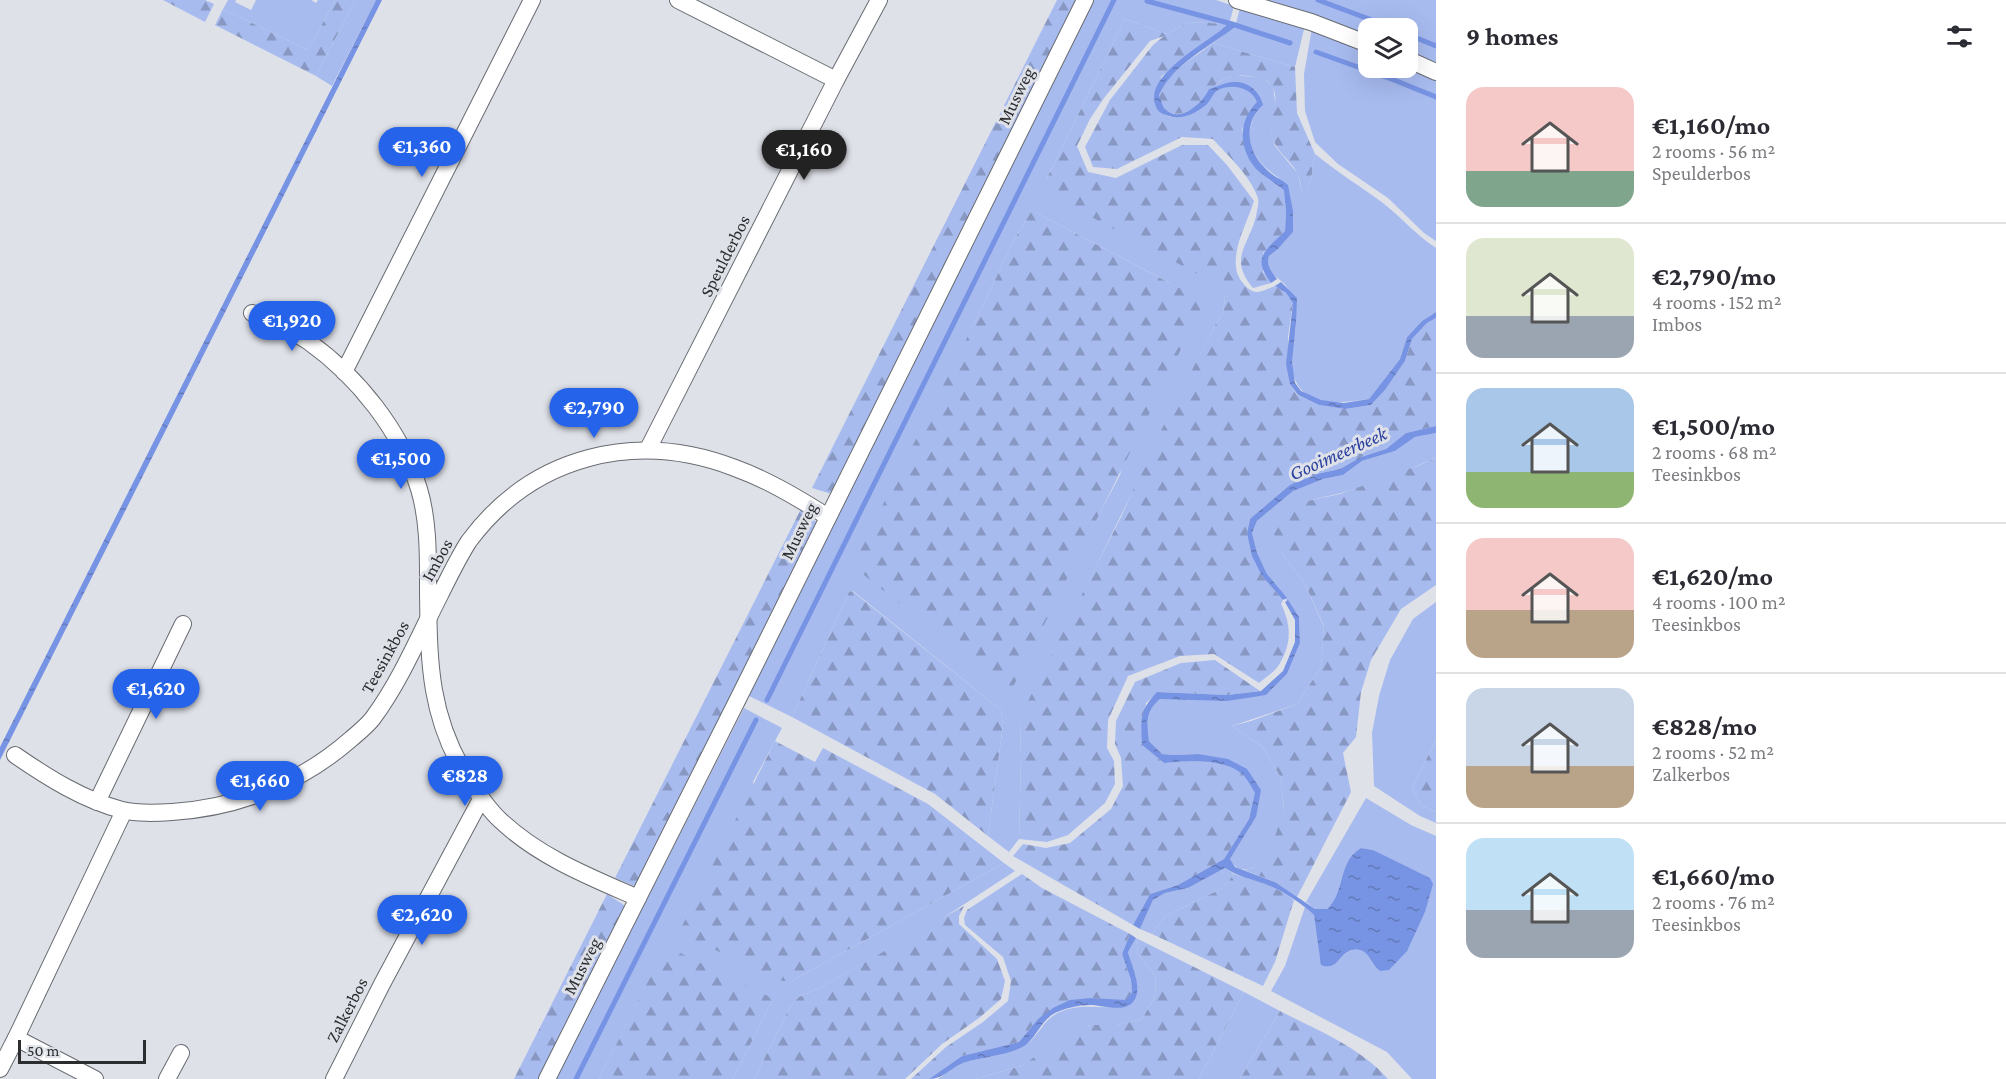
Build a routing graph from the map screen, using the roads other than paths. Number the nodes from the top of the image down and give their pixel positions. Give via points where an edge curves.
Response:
1 (532, 0) edge
2 (678, 0) edge
3 (879, 0) edge
4 (1085, 0) edge
5 (1237, 0) edge
6 (1358, 40) edge
7 (1418, 64) edge
8 (1436, 72) edge
9 (836, 80) junction
10 (252, 313) dead end
11 (344, 372) junction
12 (648, 449) junction
13 (828, 517) junction
14 (429, 618) junction
15 (183, 624) dead end
16 (15, 755) dead end
17 (481, 800) junction
18 (97, 802) junction
19 (124, 811) junction
20 (638, 898) junction
21 (16, 1038) junction
22 (181, 1053) dead end
23 (0, 1069) edge
24 (95, 1079) edge
25 (167, 1079) edge
26 (334, 1079) edge
27 (546, 1079) edge

1 - 11 street
2 - 9 street
3 - 9 street, Speulderbos
4 - 13 street, Musweg
5 - 6 street
7 - 8 street
9 - 12 street, Speulderbos
10 - 11 street, Teesinkbos via 308,341
11 - 14 street, Teesinkbos via 382,416 408,459 419,490 427,540
12 - 13 street, Imbos via 734,467 791,493
12 - 14 street, Imbos via 572,462 510,498 469,542
13 - 20 street, Musweg
14 - 17 street via 432,683 438,714 453,754
14 - 19 street, Teesinkbos via 397,682 371,721 337,752 285,784 240,802 196,811
15 - 18 street
16 - 18 street, Teesinkbos
17 - 20 street via 535,848
17 - 26 street, Zalkerbos
18 - 19 street, Teesinkbos
19 - 21 street
20 - 27 street, Musweg
21 - 23 street
21 - 24 street
22 - 25 street

